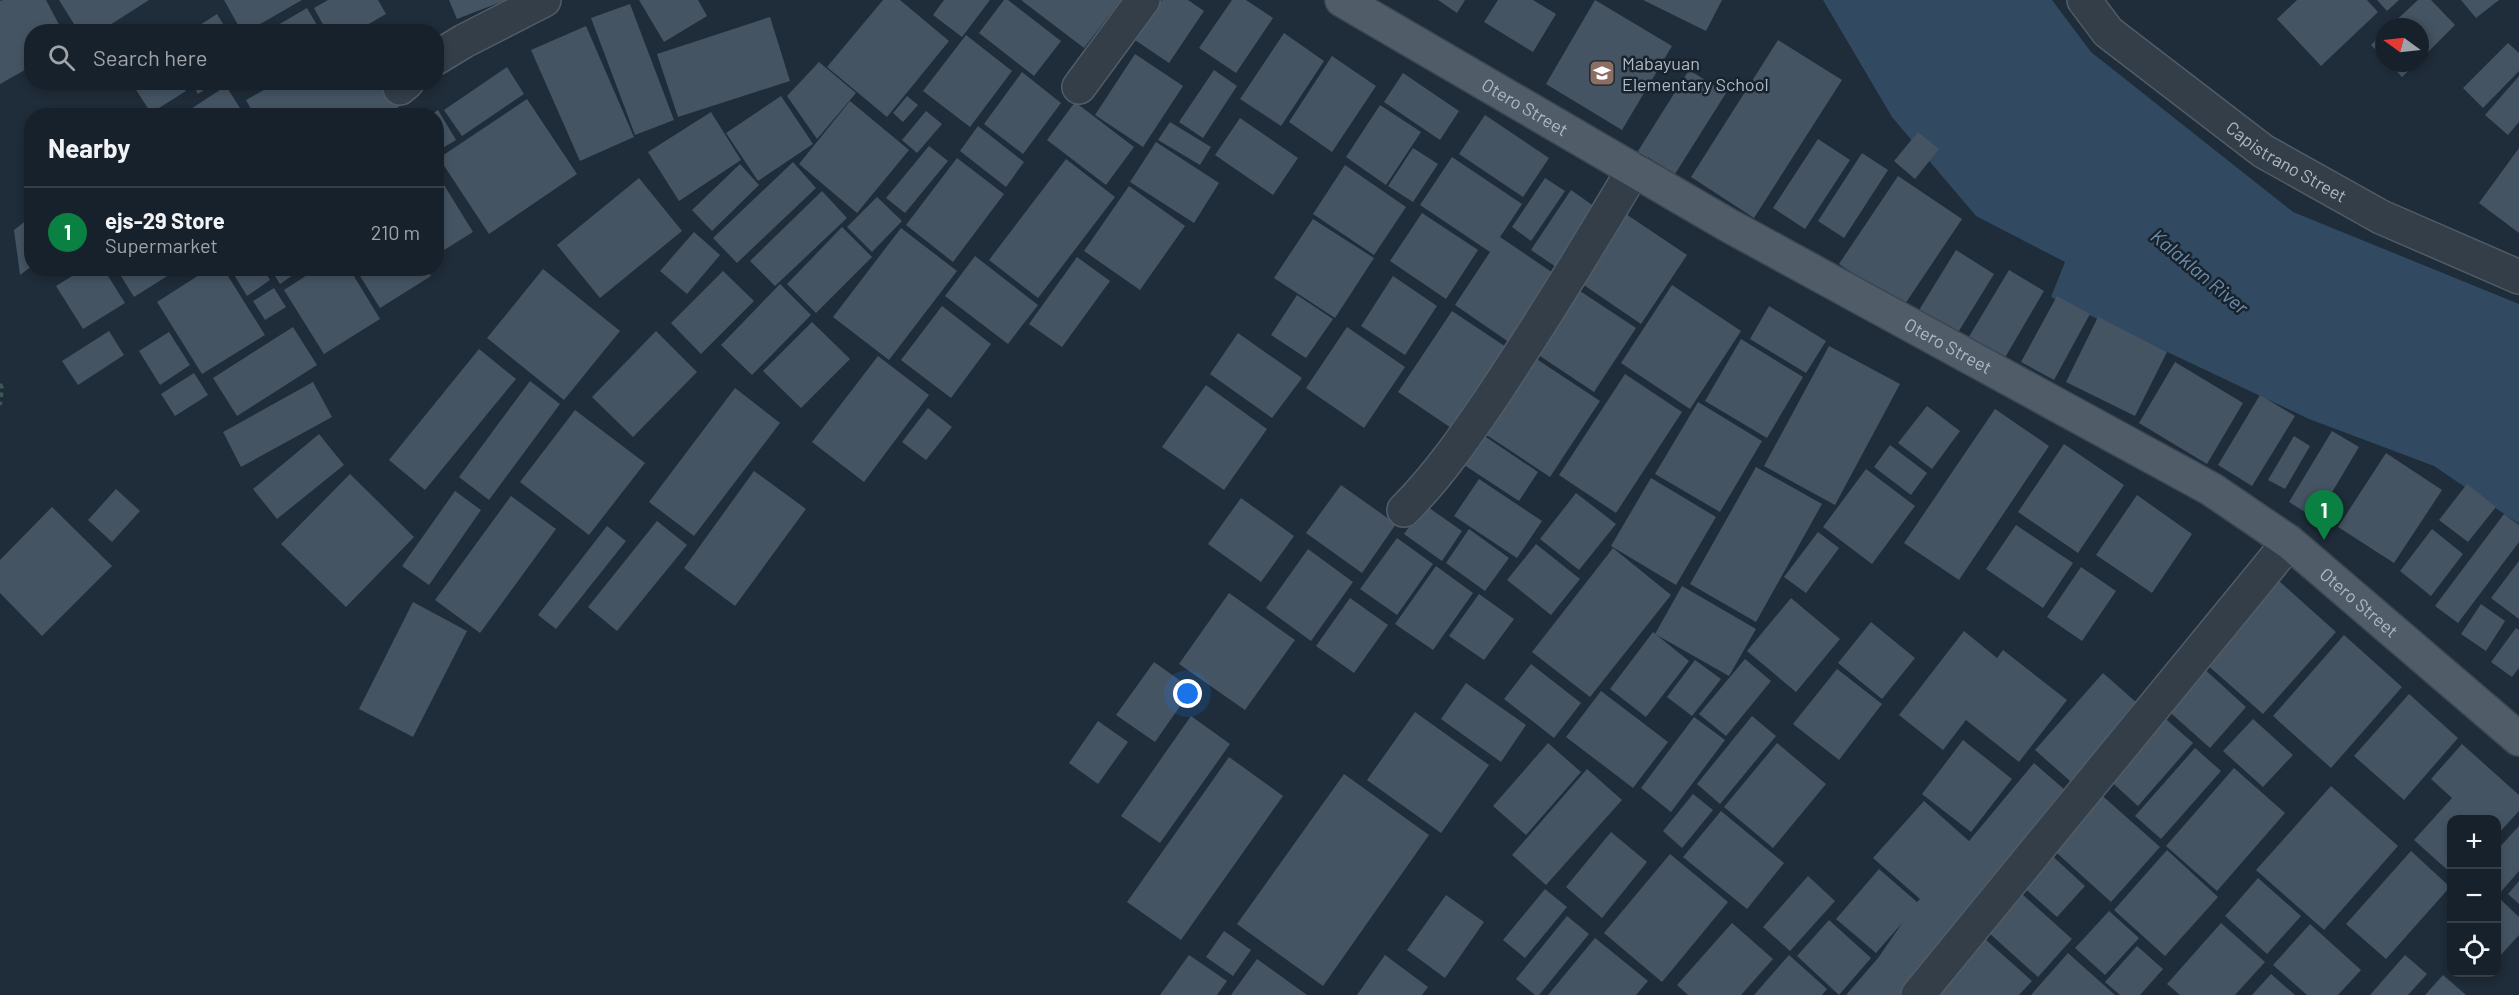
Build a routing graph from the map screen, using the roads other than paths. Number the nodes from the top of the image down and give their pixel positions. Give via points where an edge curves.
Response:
1 (544, 0) edge
2 (1143, 0) edge
3 (1342, 0) edge
4 (2084, 0) edge
5 (444, 53) edge
6 (1079, 87) dead end
7 (1634, 169) junction
8 (2519, 277) edge
9 (1404, 510) dead end
10 (2289, 542) junction
11 (2519, 739) edge
12 (1918, 995) edge

1 - 5 street
2 - 6 street
3 - 7 main road, Otero Street
4 - 8 street, Capistrano Street via 2108,32 2263,151 2381,217
7 - 9 street via 1468,433
7 - 10 main road, Otero Street via 1728,225 2211,489
10 - 11 main road, Otero Street
10 - 12 street

